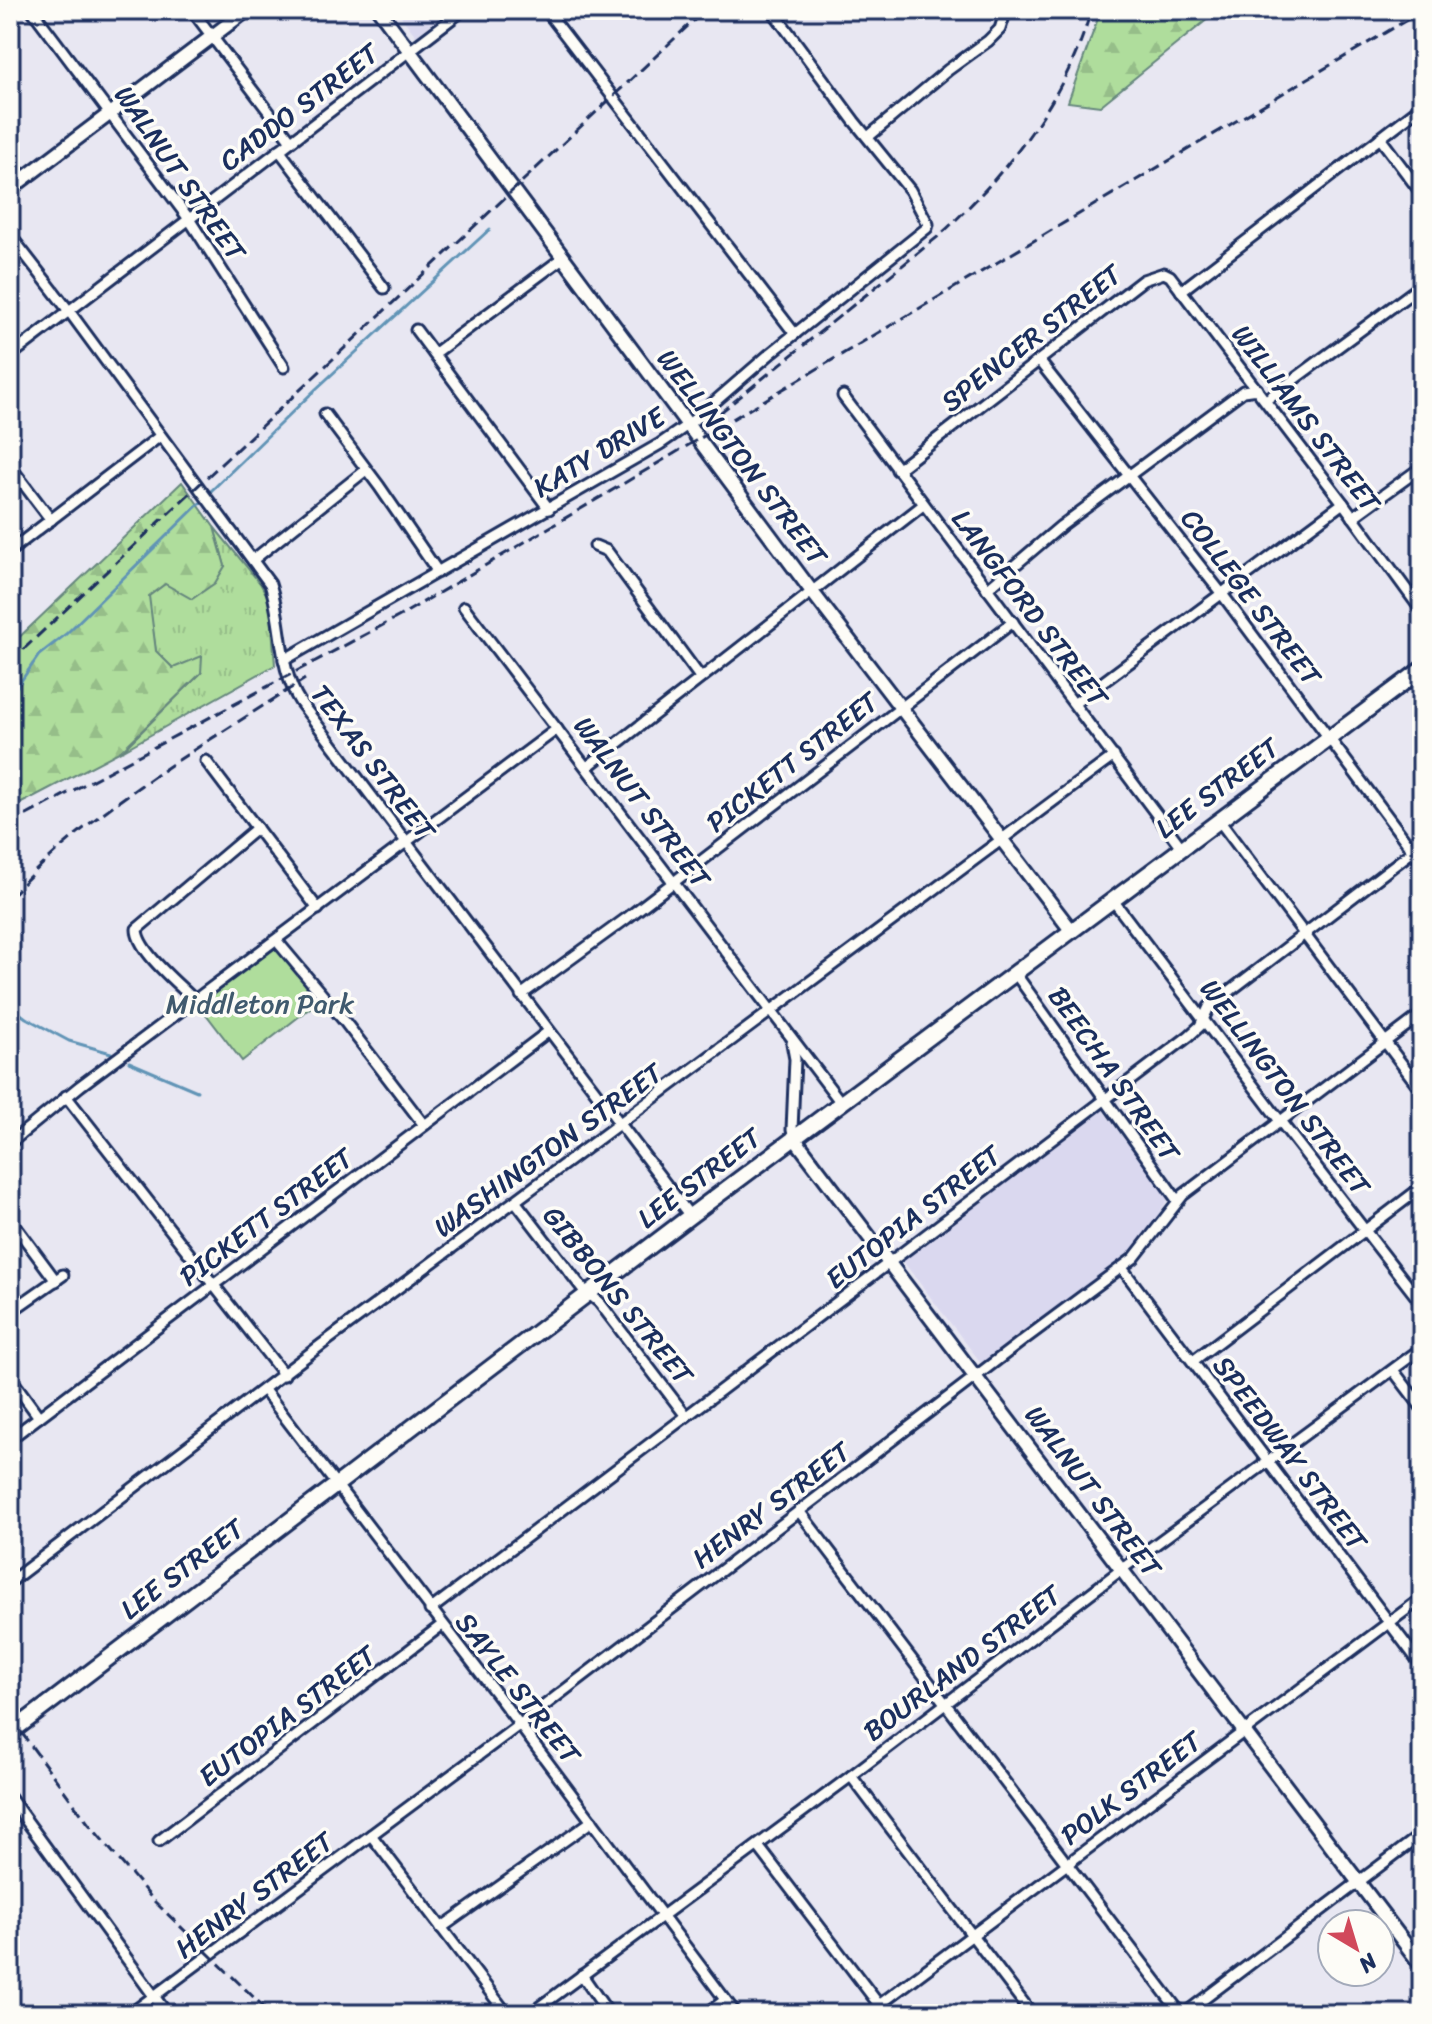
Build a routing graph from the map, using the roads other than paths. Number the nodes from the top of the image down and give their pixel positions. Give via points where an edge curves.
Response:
1 (32, 10) edge
2 (192, 10) edge
3 (247, 10) edge
4 (379, 10) edge
5 (463, 10) edge
6 (546, 10) edge
7 (772, 10) edge
8 (1006, 10) edge
9 (212, 37) junction
10 (410, 51) junction
11 (1422, 106) edge
12 (110, 113) junction
13 (868, 137) junction
14 (1380, 138) junction
15 (291, 141) junction
16 (279, 150) junction
17 (10, 189) edge
18 (1422, 194) edge
19 (189, 219) junction
20 (10, 235) edge
21 (564, 257) junction
22 (1422, 285) edge
23 (384, 288) dead end
24 (1181, 291) junction
25 (69, 311) junction
26 (416, 330) dead end
27 (795, 334) junction
28 (434, 354) junction
29 (10, 356) edge
30 (1040, 362) junction
31 (284, 367) dead end
32 (1257, 389) junction
33 (843, 396) dead end
34 (1266, 400) junction
35 (325, 414) dead end
36 (689, 424) junction
37 (160, 436) junction
38 (10, 466) edge
39 (1422, 467) edge
40 (366, 470) junction
41 (897, 470) junction
42 (1130, 476) junction
43 (1343, 503) junction
44 (923, 505) junction
45 (549, 509) junction
46 (1353, 517) junction
47 (51, 520) junction
48 (595, 546) dead end
49 (10, 551) edge
50 (253, 560) junction
51 (438, 572) junction
52 (987, 589) junction
53 (813, 593) junction
54 (1222, 594) junction
55 (464, 607) dead end
56 (1422, 611) edge
57 (1013, 622) junction
58 (284, 660) junction
59 (1422, 669) edge
60 (700, 677) junction
61 (1075, 703) junction
62 (900, 706) junction
63 (557, 729) junction
64 (1329, 737) junction
65 (1114, 756) junction
66 (206, 761) dead end
67 (587, 767) junction
68 (1218, 819) junction
69 (257, 828) junction
70 (1003, 839) junction
71 (405, 843) junction
72 (1181, 847) junction
73 (1413, 851) junction
74 (1422, 863) edge
75 (673, 881) junction
76 (1112, 899) junction
77 (318, 909) junction
78 (1071, 930) junction
79 (1305, 934) junction
80 (276, 940) junction
81 (1015, 973) junction
82 (521, 995) junction
83 (194, 1000) junction
84 (771, 1011) junction
85 (1422, 1014) edge
86 (1204, 1020) junction
87 (782, 1026) junction
88 (549, 1031) junction
89 (1384, 1042) junction
90 (1422, 1091) edge
91 (66, 1096) junction
92 (1104, 1101) junction
93 (842, 1104) junction
94 (1280, 1121) junction
95 (424, 1125) junction
96 (619, 1125) junction
97 (795, 1139) junction
98 (10, 1143) edge
99 (1422, 1187) edge
100 (1177, 1200) junction
101 (515, 1201) junction
102 (690, 1216) junction
103 (10, 1219) edge
104 (1364, 1231) junction
105 (890, 1262) junction
106 (1122, 1268) junction
107 (213, 1284) junction
108 (589, 1293) junction
109 (1422, 1304) edge
110 (10, 1312) edge
111 (1422, 1348) edge
112 (1193, 1361) junction
113 (1393, 1370) junction
114 (284, 1375) junction
115 (976, 1376) junction
116 (10, 1377) edge
117 (264, 1390) junction
118 (1422, 1408) edge
119 (686, 1416) junction
120 (39, 1417) junction
121 (10, 1439) edge
122 (1269, 1462) junction
123 (335, 1486) junction
124 (799, 1511) junction
125 (1122, 1569) junction
126 (10, 1582) edge
127 (1422, 1598) edge
128 (430, 1610) junction
129 (1389, 1622) junction
130 (442, 1625) junction
131 (1422, 1666) edge
132 (946, 1704) junction
133 (519, 1725) junction
134 (1245, 1730) junction
135 (10, 1733) edge
136 (851, 1776) junction
137 (10, 1798) edge
138 (592, 1821) junction
139 (1422, 1834) edge
140 (371, 1835) junction
141 (159, 1841) dead end
142 (758, 1846) junction
143 (1067, 1864) junction
144 (1359, 1882) junction
145 (663, 1916) junction
146 (441, 1928) junction
147 (972, 1935) junction
148 (1422, 1966) edge
149 (582, 1975) junction
150 (154, 1997) junction
151 (725, 2000) junction
152 (879, 2005) junction
153 (130, 2014) edge
154 (167, 2014) edge
155 (507, 2014) edge
156 (530, 2014) edge
157 (609, 2014) edge
158 (706, 2014) edge
159 (736, 2014) edge
160 (867, 2014) edge
161 (886, 2014) edge
162 (1032, 2014) edge
163 (1182, 2014) edge

1 - 12 street, WALNUT STREET
2 - 9 street
3 - 9 street
4 - 10 street, WELLINGTON STREET
5 - 10 street, CADDO STREET
6 - 27 street
7 - 13 street
8 - 13 street via 1000,29 988,41
9 - 12 street
9 - 15 street
10 - 15 street, CADDO STREET
10 - 21 street, WELLINGTON STREET
11 - 14 street
12 - 17 street
12 - 19 street, WALNUT STREET
13 - 27 street, KATY DRIVE via 910,190 927,228
14 - 18 street
14 - 24 street
15 - 16 street, CADDO STREET
16 - 19 street, CADDO STREET
16 - 23 street
19 - 25 street, CADDO STREET
19 - 31 street, WALNUT STREET
20 - 25 street, TEXAS STREET
21 - 28 street
21 - 36 street, WELLINGTON STREET
22 - 34 street
24 - 30 street, SPENCER STREET via 1164,273 1150,276
24 - 32 street, WILLIAMS STREET
25 - 29 street, CADDO STREET
25 - 37 street, TEXAS STREET
26 - 28 street
27 - 36 street, KATY DRIVE
28 - 45 street
30 - 41 street, SPENCER STREET
30 - 42 street, COLLEGE STREET
32 - 34 street, WILLIAMS STREET
32 - 42 street via 1243,391
33 - 41 street, LANGFORD STREET
34 - 43 street, WILLIAMS STREET
35 - 40 street
36 - 45 street, KATY DRIVE
36 - 53 street, WELLINGTON STREET
37 - 47 street
37 - 50 street, TEXAS STREET
38 - 47 street
39 - 46 street
40 - 50 street
40 - 51 street
41 - 44 street, LANGFORD STREET
42 - 52 street
42 - 54 street, COLLEGE STREET
43 - 46 street, WILLIAMS STREET
43 - 54 street
44 - 52 street, LANGFORD STREET
44 - 53 street
45 - 51 street, KATY DRIVE
46 - 56 street, WILLIAMS STREET
47 - 49 street
48 - 60 street via 607,551
50 - 58 street, TEXAS STREET via 276,603
51 - 58 street, KATY DRIVE
52 - 57 street, LANGFORD STREET
53 - 60 street
53 - 62 street, WELLINGTON STREET
54 - 61 street
54 - 64 street, COLLEGE STREET
55 - 63 street, WALNUT STREET
57 - 61 street, LANGFORD STREET
57 - 62 street, PICKETT STREET
58 - 71 street, TEXAS STREET via 291,689
59 - 64 main road, LEE STREET
60 - 67 street
61 - 65 street, LANGFORD STREET
62 - 70 street, WELLINGTON STREET
62 - 75 street, PICKETT STREET
63 - 67 street, WALNUT STREET
63 - 71 street
64 - 68 main road, LEE STREET
64 - 73 street, COLLEGE STREET
65 - 70 street, WASHINGTON STREET
65 - 72 street, LANGFORD STREET
66 - 69 street
67 - 75 street, WALNUT STREET
68 - 72 main road, LEE STREET
68 - 79 street
69 - 77 street
69 - 83 street via 137,929 147,952
70 - 78 street, WELLINGTON STREET
70 - 84 street, WASHINGTON STREET
71 - 77 street
71 - 82 street, TEXAS STREET
72 - 76 main road, LEE STREET
73 - 74 street, COLLEGE STREET
73 - 79 street, EUTOPIA STREET
75 - 82 street, PICKETT STREET
75 - 84 street, WALNUT STREET
76 - 78 main road, LEE STREET
76 - 86 street, WELLINGTON STREET
77 - 80 street
78 - 81 main road, LEE STREET
79 - 86 street, EUTOPIA STREET via 1209,1007
79 - 89 street
80 - 83 street
80 - 95 street
81 - 92 street, BEECHA STREET
81 - 93 main road, LEE STREET
82 - 88 street, TEXAS STREET
83 - 91 street
84 - 87 street, WALNUT STREET
84 - 96 street, WASHINGTON STREET
85 - 89 street, HENRY STREET
86 - 92 street, EUTOPIA STREET
86 - 94 street, WELLINGTON STREET
87 - 93 street, WALNUT STREET
87 - 97 street, WALNUT STREET via 794,1046
88 - 95 street, PICKETT STREET
88 - 96 street, TEXAS STREET
89 - 90 street
89 - 94 street, HENRY STREET
91 - 98 street
91 - 107 street
92 - 100 street, BEECHA STREET
92 - 105 street, EUTOPIA STREET
93 - 97 main road, LEE STREET
94 - 100 street, HENRY STREET
94 - 104 street, WELLINGTON STREET
95 - 107 street, PICKETT STREET
96 - 101 street, WASHINGTON STREET
96 - 102 street, TEXAS STREET
97 - 102 main road, LEE STREET
97 - 105 street, WALNUT STREET
99 - 104 street
100 - 106 street, HENRY STREET
101 - 108 street, GIBBONS STREET
101 - 114 street, WASHINGTON STREET
102 - 108 main road, LEE STREET
103 - 110 street via 60,1278
104 - 109 street, WELLINGTON STREET
104 - 112 street
105 - 115 street, WALNUT STREET
105 - 119 street, EUTOPIA STREET
106 - 112 street, SPEEDWAY STREET
106 - 115 street, HENRY STREET
107 - 114 street
107 - 120 street, PICKETT STREET
108 - 119 street, GIBBONS STREET
108 - 123 main road, LEE STREET
111 - 113 street, BOURLAND STREET
112 - 122 street, SPEEDWAY STREET
113 - 118 street
113 - 122 street, BOURLAND STREET
114 - 117 street, WASHINGTON STREET
115 - 124 street, HENRY STREET
115 - 125 street, WALNUT STREET
116 - 120 street
117 - 123 street, SAYLE STREET
117 - 126 street, WASHINGTON STREET
119 - 128 street, EUTOPIA STREET
120 - 121 street, PICKETT STREET
122 - 125 street, BOURLAND STREET
122 - 129 street, SPEEDWAY STREET
123 - 128 street, SAYLE STREET
123 - 135 main road, LEE STREET
124 - 132 street
124 - 133 street, HENRY STREET
125 - 132 street, BOURLAND STREET
125 - 134 street, WALNUT STREET
127 - 129 street, POLK STREET
128 - 130 street, SAYLE STREET
129 - 131 street, SPEEDWAY STREET
129 - 134 street, POLK STREET
130 - 133 street, SAYLE STREET
130 - 141 street, EUTOPIA STREET
132 - 136 street, BOURLAND STREET
132 - 143 street
133 - 138 street, SAYLE STREET
133 - 140 street, HENRY STREET
134 - 143 street, POLK STREET
134 - 144 street, WALNUT STREET
136 - 142 street, BOURLAND STREET
136 - 147 street
137 - 150 street
138 - 145 street, SAYLE STREET
138 - 146 street
139 - 144 street
140 - 146 street
140 - 150 street, HENRY STREET
142 - 145 street, BOURLAND STREET
142 - 152 street
143 - 147 street, POLK STREET
143 - 163 street
144 - 148 street, WALNUT STREET
144 - 163 street
145 - 149 street, BOURLAND STREET
145 - 151 street, SAYLE STREET
146 - 155 street
147 - 152 street, POLK STREET
147 - 162 street
149 - 156 street, BOURLAND STREET
149 - 157 street
150 - 153 street, HENRY STREET
150 - 154 street
151 - 158 street
151 - 159 street, SAYLE STREET
152 - 160 street, POLK STREET
152 - 161 street

